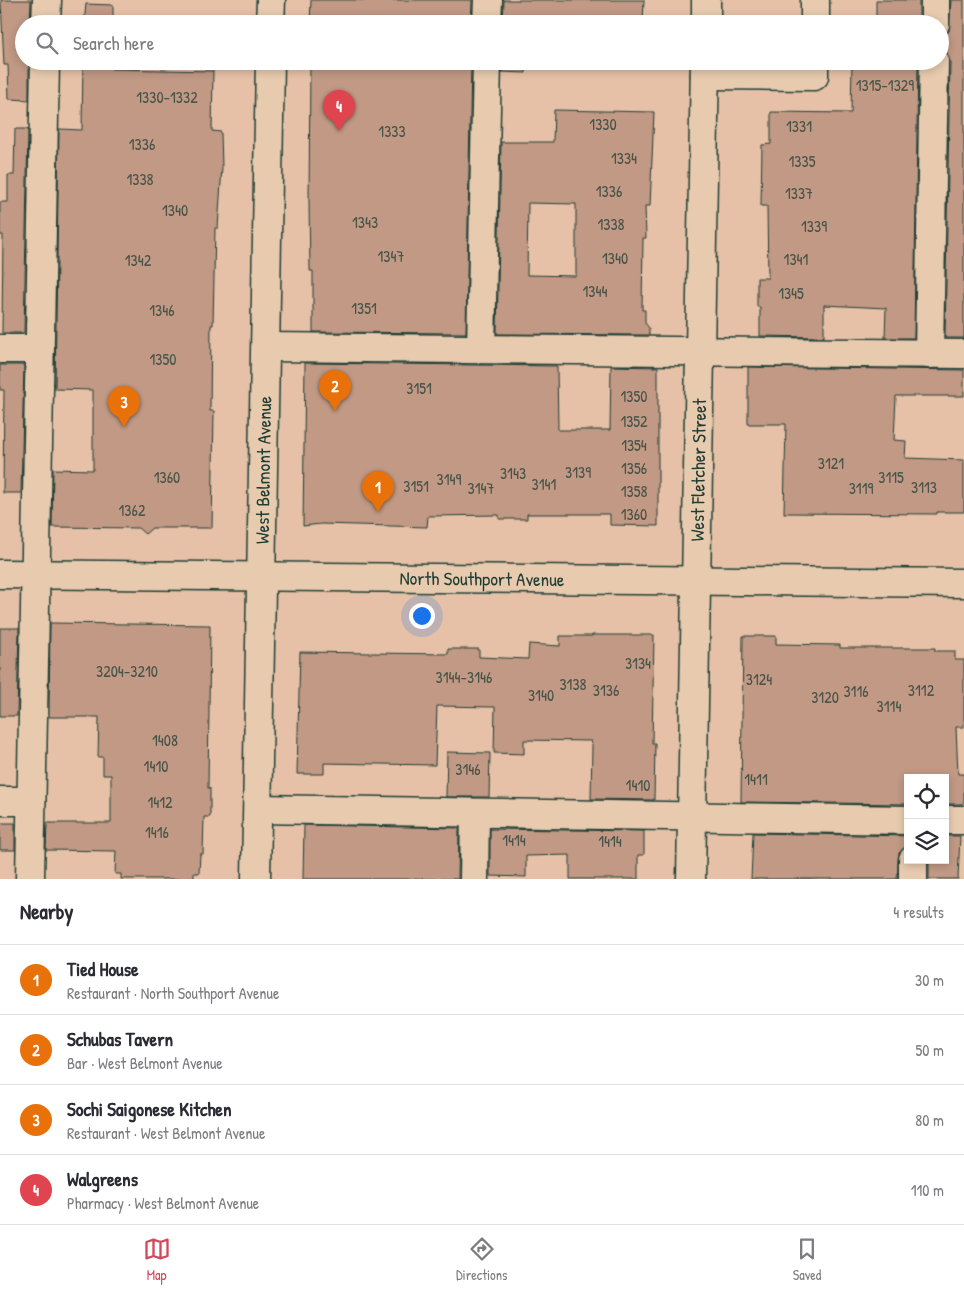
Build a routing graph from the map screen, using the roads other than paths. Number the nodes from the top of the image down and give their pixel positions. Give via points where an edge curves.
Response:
1 (46, 0) edge
2 (271, 0) edge
3 (488, 0) edge
4 (706, 0) edge
5 (815, 0) edge
6 (935, 0) edge
7 (46, 15) edge
8 (270, 15) edge
9 (488, 15) edge
10 (706, 15) edge
11 (815, 15) edge
12 (935, 15) edge
13 (45, 70) edge
14 (270, 70) edge
15 (487, 70) edge
16 (705, 70) edge
17 (732, 70) edge
18 (814, 70) edge
19 (934, 70) edge
20 (266, 347) junction
21 (0, 348) edge
22 (40, 349) junction
23 (481, 349) junction
24 (700, 352) junction
25 (929, 354) junction
26 (964, 354) edge
27 (0, 574) edge
28 (36, 574) junction
29 (262, 578) junction
30 (696, 581) junction
31 (964, 583) edge
32 (0, 801) edge
33 (31, 801) junction
34 (258, 809) junction
35 (475, 813) junction
36 (692, 816) junction
37 (904, 820) edge
38 (949, 820) edge
39 (964, 820) edge
40 (913, 864) edge
41 (30, 879) edge
42 (256, 879) edge
43 (474, 879) edge
44 (691, 879) edge
45 (913, 879) edge

1 - 7 street
2 - 8 street
3 - 9 street
4 - 10 street
5 - 11 street
6 - 12 street
13 - 22 street
14 - 20 street, West Belmont Avenue
15 - 23 street
16 - 24 street, West Fletcher Street
17 - 18 street via 814,76
19 - 25 street
20 - 23 street
20 - 29 street, West Belmont Avenue
21 - 22 street
22 - 28 street
23 - 24 street
24 - 25 street
24 - 30 street, West Fletcher Street
25 - 26 street
27 - 28 street, North Southport Avenue
28 - 29 street, North Southport Avenue
28 - 33 street
29 - 30 street, North Southport Avenue
29 - 34 street, West Belmont Avenue
30 - 31 street, North Southport Avenue
30 - 36 street, West Fletcher Street
32 - 33 street
33 - 41 street
34 - 35 street
34 - 42 street, West Belmont Avenue
35 - 36 street
35 - 43 street
36 - 37 street
36 - 44 street, West Fletcher Street
38 - 39 street
40 - 45 street

